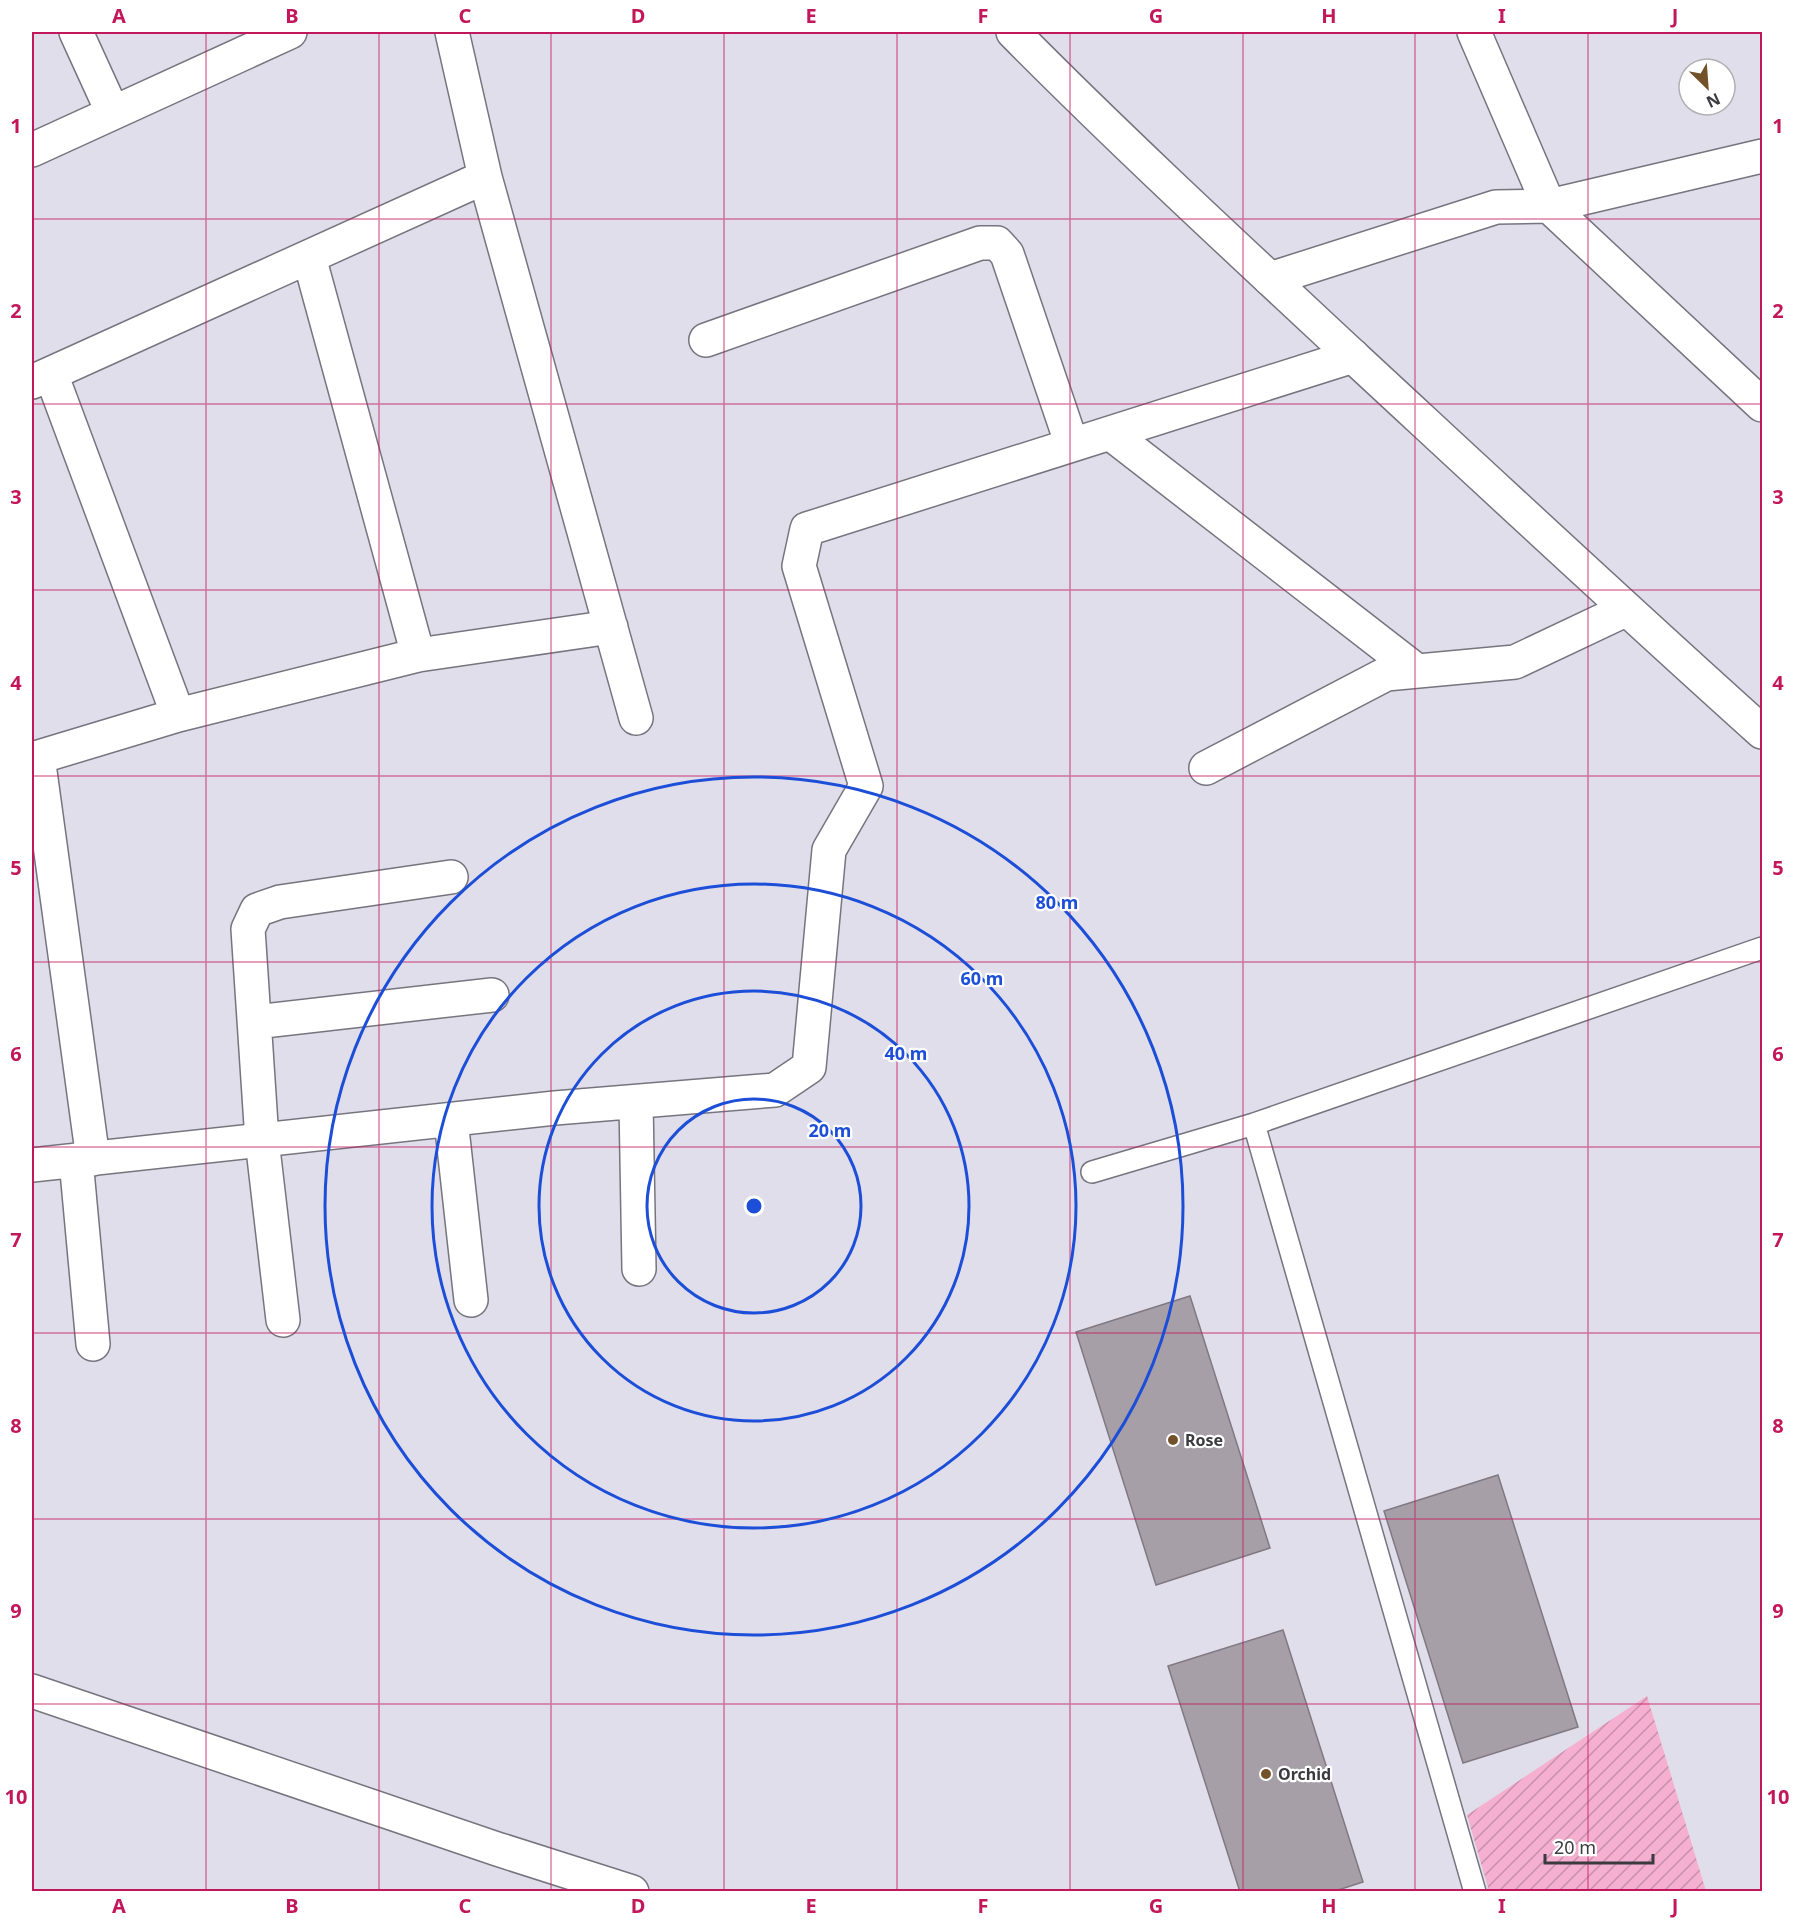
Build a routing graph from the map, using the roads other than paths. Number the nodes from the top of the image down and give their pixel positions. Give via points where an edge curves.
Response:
1 (76, 32) edge
2 (290, 32) edge
3 (452, 32) edge
4 (1013, 32) edge
5 (1474, 32) edge
6 (113, 113) junction
7 (32, 150) edge
8 (1762, 156) edge
9 (485, 177) junction
10 (1549, 206) junction
11 (309, 257) junction
12 (1270, 279) junction
13 (706, 340) dead end
14 (1353, 356) junction
15 (41, 378) edge
16 (1762, 405) edge
17 (1110, 433) junction
18 (1072, 445) junction
19 (1625, 610) junction
20 (611, 627) junction
21 (418, 655) junction
22 (1417, 671) junction
23 (178, 715) junction
24 (636, 718) dead end
25 (1762, 732) edge
26 (35, 758) edge
27 (1206, 768) dead end
28 (452, 877) dead end
29 (1762, 948) edge
30 (492, 995) dead end
31 (255, 1022) junction
32 (636, 1101) junction
33 (451, 1120) junction
34 (1254, 1124) junction
35 (262, 1140) junction
36 (85, 1159) junction
37 (32, 1165) edge
38 (1092, 1172) dead end
39 (639, 1269) dead end
40 (471, 1300) dead end
41 (283, 1320) dead end
42 (93, 1344) dead end
43 (32, 1691) edge
44 (632, 1892) edge
45 (1475, 1892) edge

1 - 6 street
2 - 6 street
3 - 9 street
4 - 12 street
5 - 10 street
6 - 7 street
8 - 10 street
9 - 11 street
9 - 20 street
10 - 12 street via 1496,207
10 - 16 street
11 - 15 street
11 - 21 street
12 - 14 street
13 - 18 street via 981,243 997,243 1007,254
14 - 17 street
14 - 19 street
15 - 23 street
17 - 18 street
17 - 22 street
18 - 32 street via 807,529 800,566 866,786 829,850 809,1067 775,1090
19 - 22 street via 1515,662
19 - 25 street
20 - 21 street
20 - 24 street
21 - 23 street
22 - 27 street via 1386,674
23 - 26 street
26 - 36 street
28 - 31 street via 280,902 257,909 248,929
29 - 34 lane
30 - 31 street
31 - 35 street
32 - 33 street
32 - 39 street
33 - 35 street
33 - 40 street
34 - 38 lane
34 - 45 lane
35 - 36 street
35 - 41 street
36 - 37 street
36 - 42 street
43 - 44 street via 497,1850

